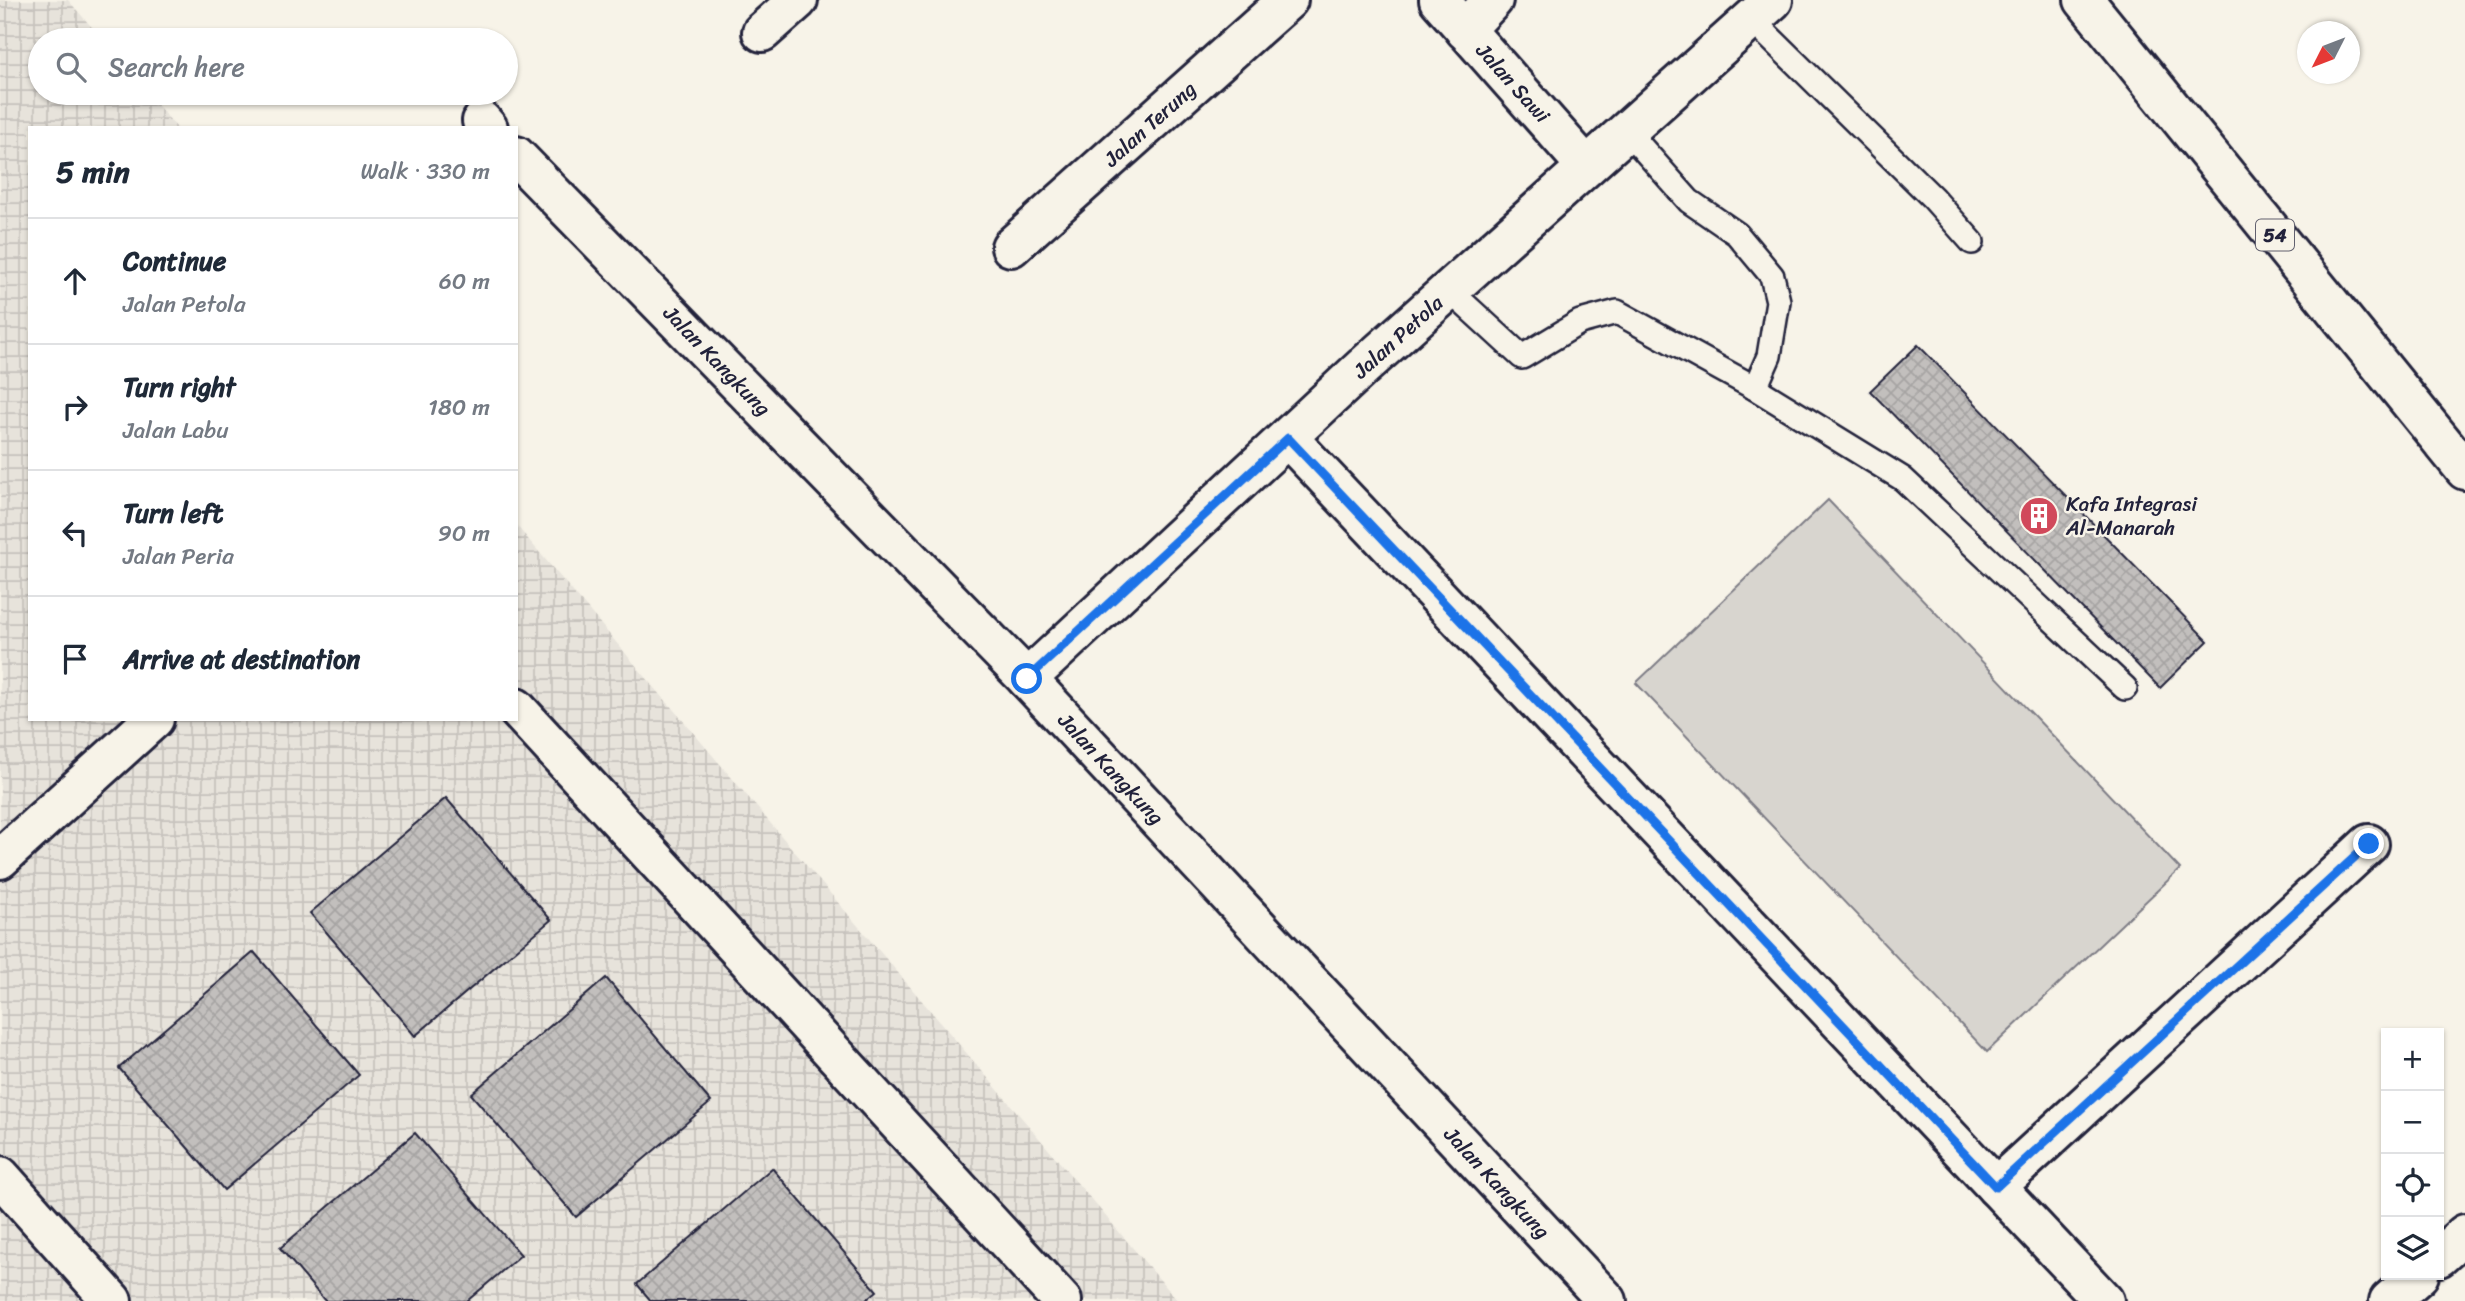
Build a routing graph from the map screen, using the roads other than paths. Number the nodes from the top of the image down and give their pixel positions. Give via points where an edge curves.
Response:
1 (798, 0) edge
2 (1288, 0) edge
3 (1439, 0) edge
4 (1493, 0) edge
5 (2084, 0) edge
6 (1762, 10) edge
7 (1465, 30) junction
8 (762, 32) dead end
9 (1627, 131) junction
10 (518, 158) edge
11 (1587, 166) junction
12 (1972, 242) dead end
13 (1011, 247) dead end
14 (1449, 290) junction
15 (1755, 388) junction
16 (1288, 438) junction
17 (2465, 470) edge
18 (1027, 679) junction
19 (2125, 688) dead end
20 (518, 710) edge
21 (152, 721) edge
22 (2369, 844) dead end
23 (0, 859) edge
24 (0, 1176) edge
25 (1996, 1187) junction
26 (2465, 1234) edge
27 (2444, 1253) edge
28 (2413, 1280) edge
29 (112, 1301) edge
30 (1062, 1301) edge
31 (1607, 1301) edge
32 (2104, 1301) edge
33 (2389, 1301) edge

1 - 8 main road
2 - 13 main road, Jalan Terung
3 - 7 main road, Jalan Sawi
4 - 7 main road
5 - 17 main road, 54
6 - 9 main road, Jalan Petola
6 - 12 lane
7 - 11 main road, Jalan Sawi
9 - 11 main road, Jalan Petola
9 - 15 lane via 1689,201 1737,234 1772,276 1778,301 1769,356
10 - 18 main road, Jalan Kangkung
11 - 14 main road, Jalan Petola
14 - 15 lane via 1522,357 1580,322 1617,312
14 - 16 main road, Jalan Petola
15 - 19 lane via 1903,479
16 - 18 main road, Jalan Petola
16 - 25 main road
18 - 31 main road, Jalan Kangkung
20 - 30 main road
21 - 23 main road
22 - 25 main road
24 - 29 main road
25 - 32 main road
26 - 27 main road
28 - 33 main road

